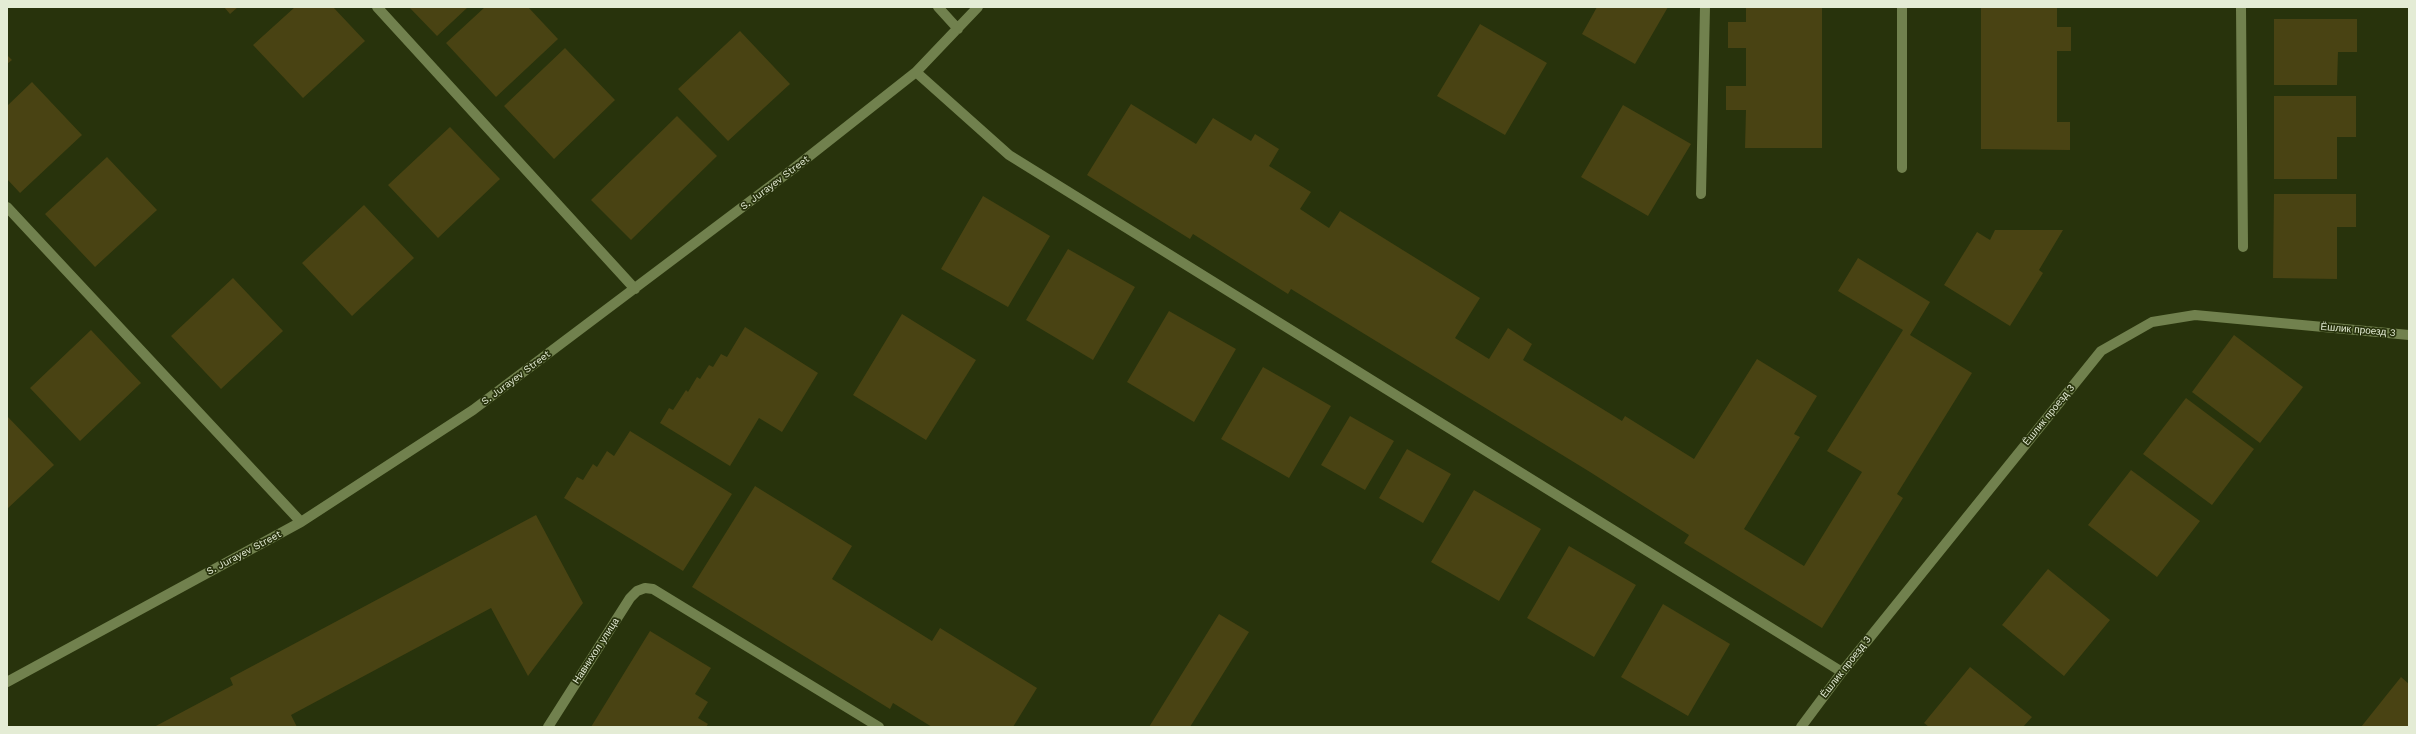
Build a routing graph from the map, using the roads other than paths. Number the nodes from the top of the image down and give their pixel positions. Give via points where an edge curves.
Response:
1 (377, 7) edge
2 (938, 7) edge
3 (978, 7) edge
4 (1705, 7) edge
5 (1902, 7) edge
6 (2241, 7) edge
7 (958, 29) junction
8 (916, 72) junction
9 (1902, 168) dead end
10 (1701, 194) dead end
11 (7, 207) edge
12 (2242, 247) dead end
13 (635, 289) junction
14 (2409, 335) edge
15 (301, 522) junction
16 (1842, 672) junction
17 (7, 682) edge
18 (548, 727) edge
19 (879, 727) edge
20 (1801, 727) edge

1 - 13 street
2 - 7 street
3 - 7 street, S. Jurayev Street
4 - 10 street
5 - 9 street
6 - 12 street
7 - 8 street, S. Jurayev Street
8 - 13 street, S. Jurayev Street
8 - 16 street via 1009,155
11 - 15 street
13 - 15 street, S. Jurayev Street via 473,410
14 - 16 street, Ёшлик проезд 3 via 2195,315 2152,322 2101,351
15 - 17 street, S. Jurayev Street
16 - 20 street, Ёшлик проезд 3
18 - 19 street, Навнихол улица via 630,598 645,588 653,589

